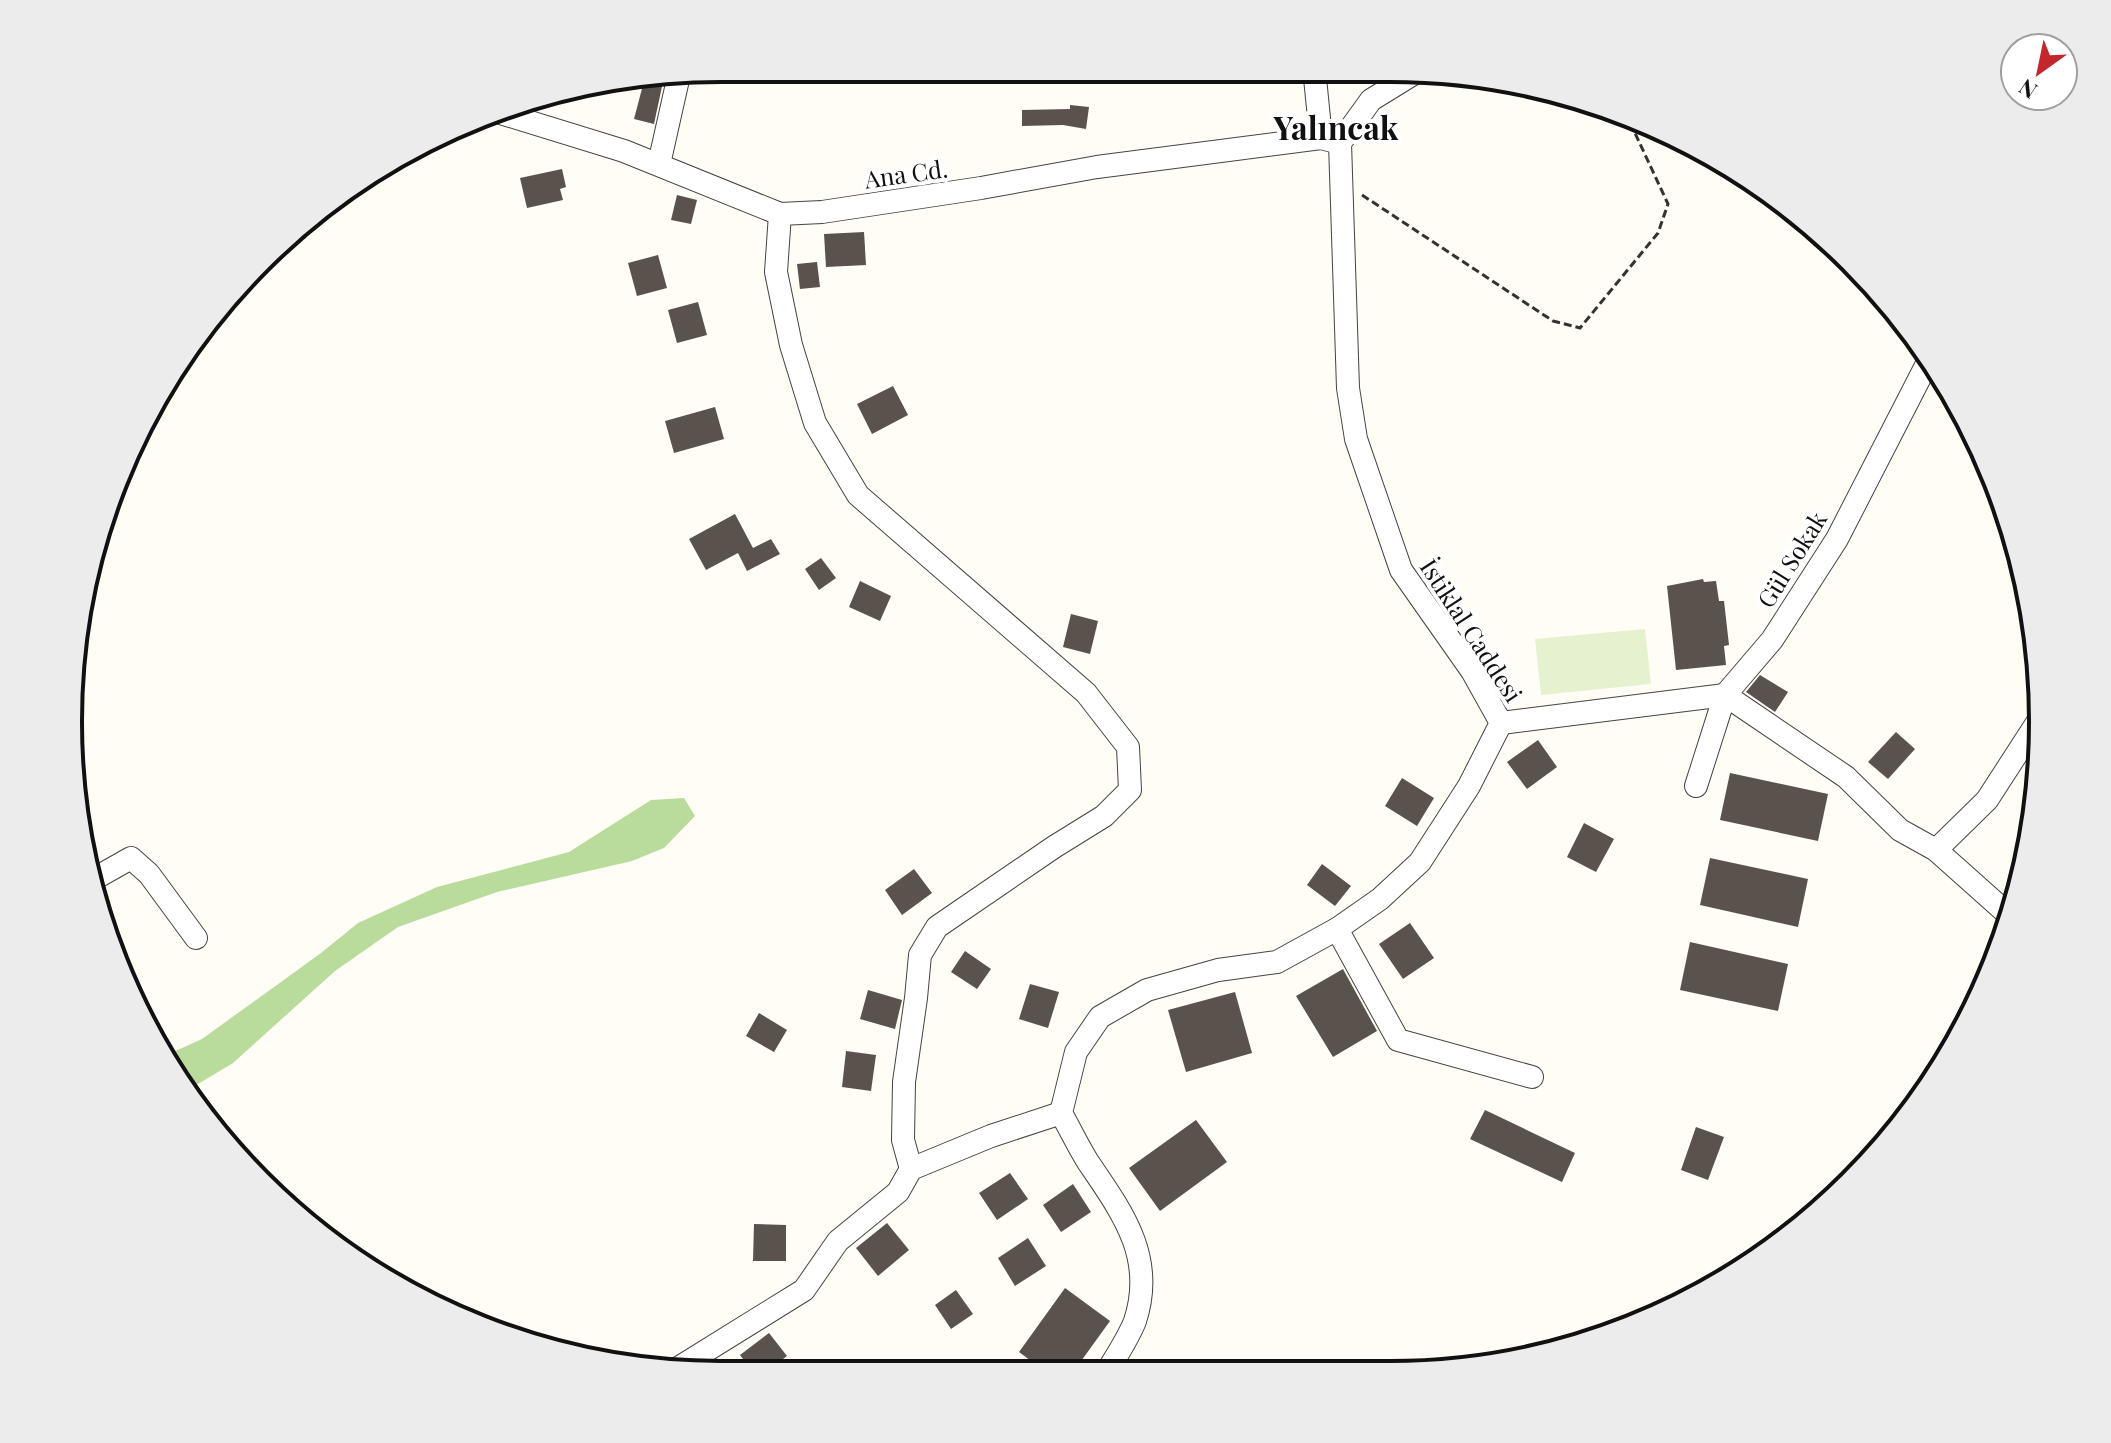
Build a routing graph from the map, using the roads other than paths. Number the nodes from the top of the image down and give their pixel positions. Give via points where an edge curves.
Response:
1 (1317, 82) edge
2 (1400, 82) edge
3 (677, 83) edge
4 (513, 117) edge
5 (1330, 141) junction
6 (659, 164) junction
7 (780, 214) junction
8 (1924, 370) edge
9 (1725, 695) junction
10 (1501, 723) junction
11 (2029, 736) edge
12 (1696, 786) dead end
13 (1936, 850) junction
14 (101, 875) edge
15 (2001, 908) edge
16 (1337, 929) junction
17 (196, 938) dead end
18 (1532, 1077) dead end
19 (1061, 1113) junction
20 (911, 1169) junction
21 (691, 1360) edge
22 (1113, 1361) edge

1 - 5 street, İstiklal Caddesi
2 - 5 street via 1371,100
3 - 6 street
4 - 6 street, Ana Cd.
5 - 7 street, Ana Cd. via 1097,167 822,212
5 - 10 street, İstiklal Caddesi via 1341,181 1348,388 1356,439 1401,570 1472,671
6 - 7 street, Ana Cd.
7 - 20 street via 776,272 791,345 815,423 858,495 1086,693 1128,747 1130,790 1104,816 937,927 920,955 904,1082 903,1140
8 - 9 street, Gül Sokak via 1837,539 1772,640
9 - 10 street
9 - 12 street, Gül Sokak
9 - 13 street via 1846,777 1900,830
10 - 16 street, İstiklal Caddesi via 1469,786 1420,862
11 - 13 street via 1987,800
13 - 15 street
14 - 17 street via 131,858
16 - 18 street via 1398,1040
16 - 19 street, İstiklal Caddesi via 1277,962 1218,970 1147,990 1100,1017 1076,1052
19 - 20 street
19 - 22 street via 1122,1210 1140,1256 1141,1292 1134,1322
20 - 21 street via 898,1192 838,1241 804,1290

